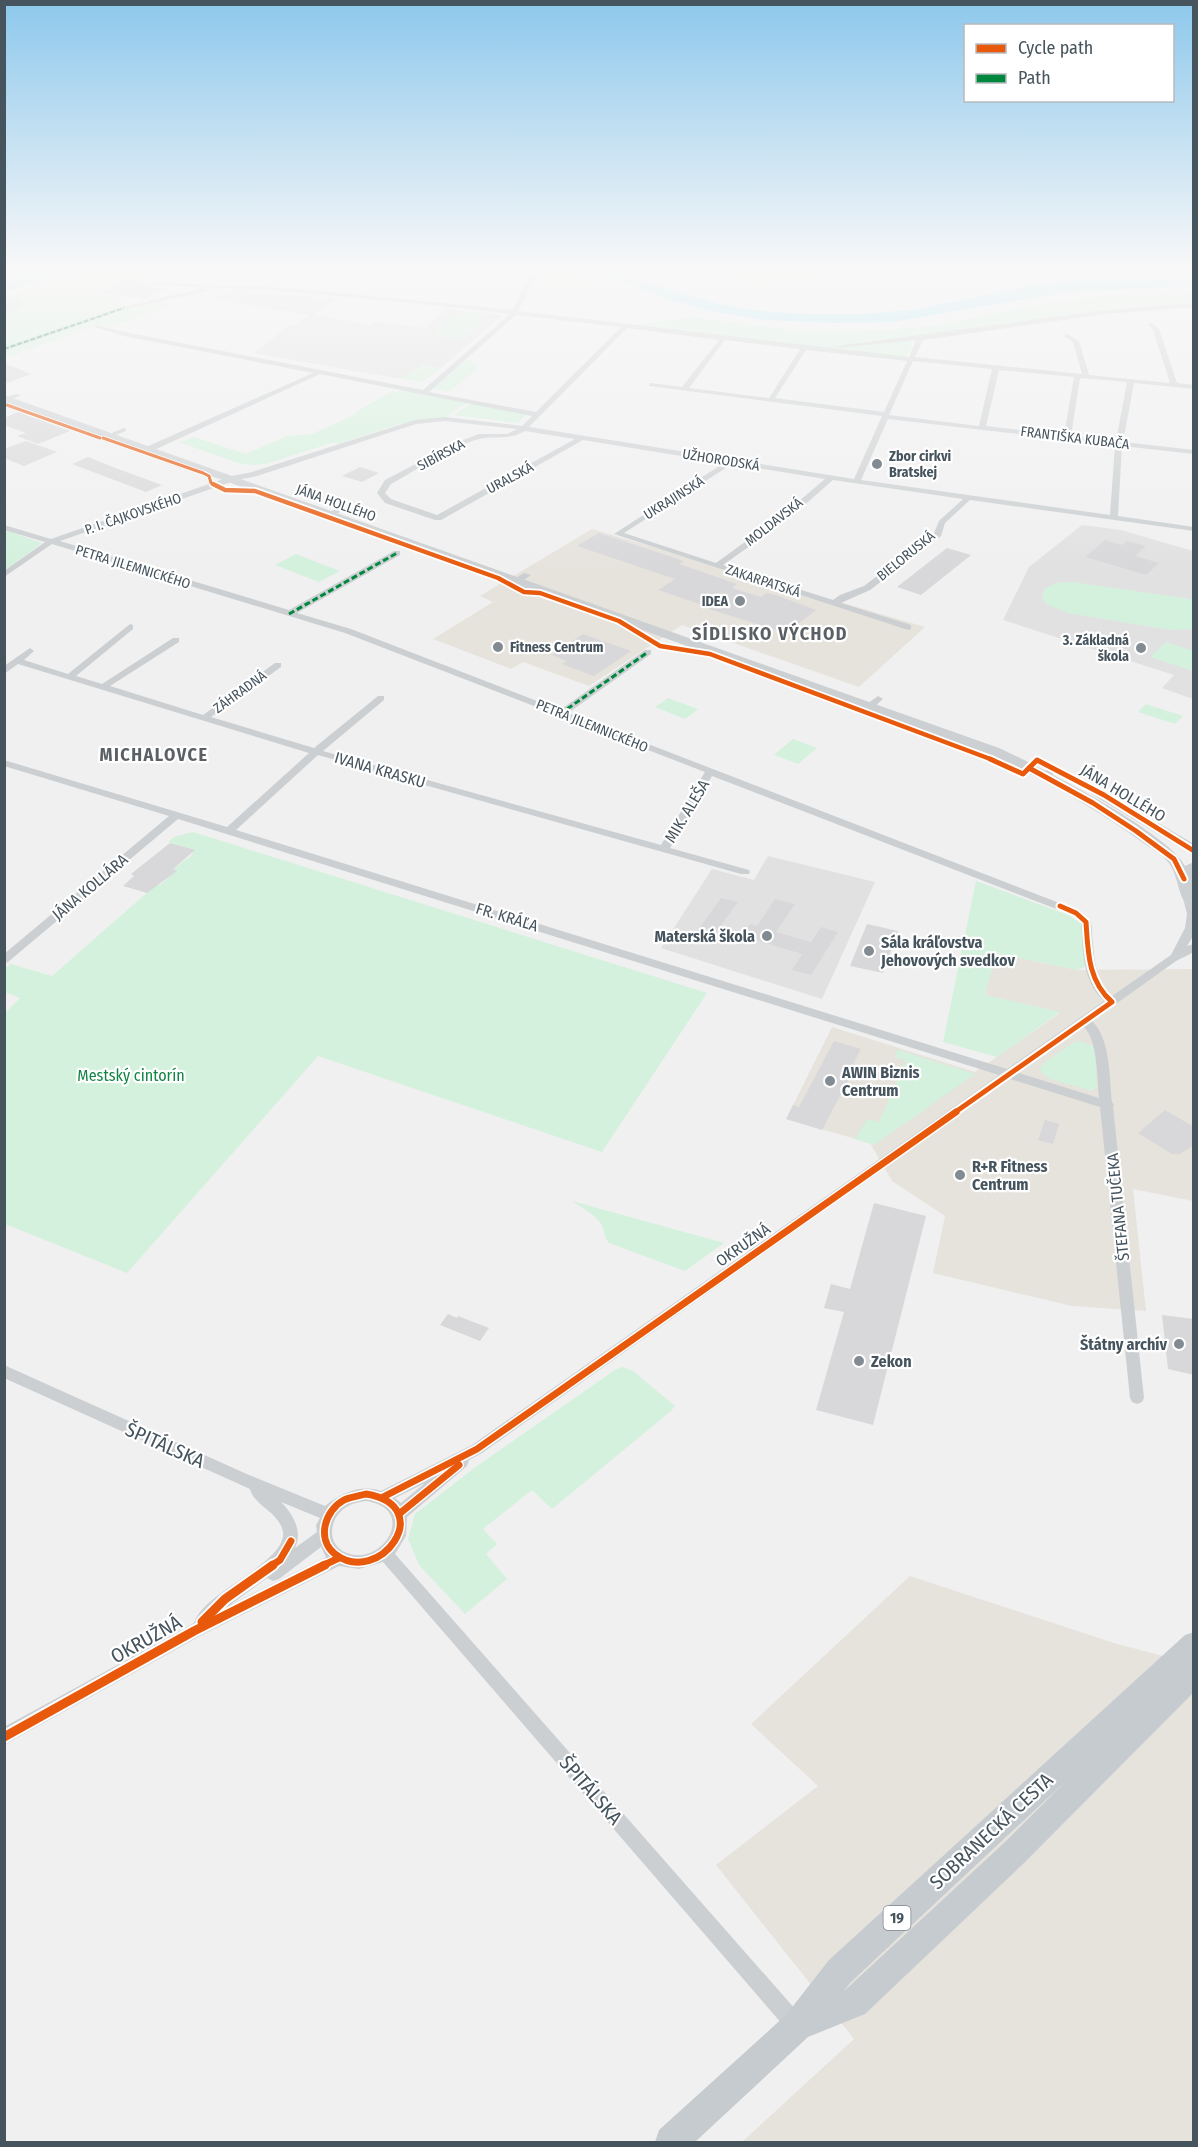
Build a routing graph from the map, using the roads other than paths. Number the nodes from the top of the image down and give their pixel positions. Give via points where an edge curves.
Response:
1 (316, 371) edge
2 (448, 371) edge
3 (582, 371) edge
4 (698, 371) edge
5 (789, 371) edge
6 (906, 371) edge
7 (995, 371) edge
8 (1028, 371) edge
9 (1085, 371) edge
10 (1169, 371) edge
11 (320, 372) junction
12 (1077, 376) junction
13 (1086, 376) junction
14 (1131, 381) junction
15 (651, 385) dead end
16 (1174, 385) junction
17 (1194, 387) edge
18 (684, 389) junction
19 (425, 392) junction
20 (8, 397) edge
21 (771, 400) junction
22 (539, 415) junction
23 (886, 416) junction
24 (982, 428) junction
25 (523, 429) junction
26 (124, 430) junction
27 (111, 435) junction
28 (1067, 437) junction
29 (582, 438) junction
30 (162, 443) junction
31 (1119, 443) junction
32 (149, 448) junction
33 (1194, 452) edge
34 (730, 462) junction
35 (254, 474) junction
36 (235, 478) junction
37 (831, 478) junction
38 (856, 482) junction
39 (382, 489) joint
40 (967, 498) junction
41 (335, 511) junction
42 (438, 518) joint
43 (1114, 518) junction
44 (4, 526) edge
45 (1194, 529) edge
46 (618, 534) joint
47 (50, 542) junction
48 (397, 553) dead end
49 (717, 566) junction
50 (4, 574) edge
51 (835, 603) junction
52 (289, 614) junction
53 (130, 627) dead end
54 (908, 627) dead end
55 (176, 640) dead end
56 (30, 651) dead end
57 (648, 652) dead end
58 (17, 661) junction
59 (278, 665) dead end
60 (4, 671) edge
61 (70, 676) junction
62 (103, 687) junction
63 (381, 698) dead end
64 (560, 714) junction
65 (203, 719) junction
66 (316, 752) junction
67 (4, 763) edge
68 (1050, 772) junction
69 (710, 773) junction
70 (176, 815) junction
71 (229, 831) junction
72 (664, 849) junction
73 (1194, 850) edge
74 (745, 873) dead end
75 (1189, 873) edge
76 (1191, 901) edge
77 (1194, 947) edge
78 (1172, 959) junction
79 (4, 960) edge
80 (1112, 1002) junction
81 (1085, 1021) junction
82 (1009, 1074) junction
83 (1108, 1105) junction
84 (4, 1371) edge
85 (1137, 1398) dead end
86 (477, 1449) junction
87 (244, 1480) junction
88 (383, 1497) junction
89 (328, 1514) junction
90 (399, 1514) junction
91 (323, 1536) junction
92 (384, 1553) junction
93 (339, 1558) junction
94 (194, 1630) junction
95 (1194, 1644) edge
96 (1194, 1673) edge
97 (4, 1737) edge
98 (796, 2026) junction
99 (671, 2142) edge

1 - 11 street
2 - 19 street
3 - 22 street
4 - 18 street
5 - 21 street
6 - 23 street
7 - 24 street
8 - 12 street
9 - 13 street
10 - 16 street
11 - 19 street
11 - 30 street
12 - 13 street
12 - 28 street
13 - 14 street
14 - 16 street
14 - 31 street
15 - 18 street, FRANTIŠKA KUBAČA
16 - 17 street
18 - 21 street, FRANTIŠKA KUBAČA
19 - 22 street
20 - 26 street, JÁNA HOLLÉHO
20 - 27 street, JÁNA HOLLÉHO
21 - 23 street, FRANTIŠKA KUBAČA
22 - 25 street
23 - 24 street, FRANTIŠKA KUBAČA
23 - 38 street
24 - 28 street, FRANTIŠKA KUBAČA
25 - 29 street, UŽHORODSKÁ
25 - 35 street, UŽHORODSKÁ via 445,419 415,422
25 - 39 street, SIBÍRSKA via 505,439 472,438 388,482
26 - 27 street
26 - 30 street, JÁNA HOLLÉHO
27 - 32 street, JÁNA HOLLÉHO
28 - 31 street, FRANTIŠKA KUBAČA
29 - 34 street, UŽHORODSKÁ
29 - 42 street, URALSKÁ
30 - 32 street
30 - 35 street, JÁNA HOLLÉHO
31 - 33 street, FRANTIŠKA KUBAČA
31 - 43 street
32 - 36 street, JÁNA HOLLÉHO
34 - 37 street, UŽHORODSKÁ
34 - 46 street, UKRAJINSKÁ
35 - 36 street
35 - 41 street, JÁNA HOLLÉHO
36 - 41 street, JÁNA HOLLÉHO
36 - 47 street, P. I. ČAJKOVSKÉHO
37 - 38 street, UŽHORODSKÁ
37 - 49 street, MOLDAVSKÁ
38 - 40 street, UŽHORODSKÁ
39 - 42 street, JÁNA HOLLÉHO via 382,497 388,501
40 - 43 street, UŽHORODSKÁ
40 - 51 street, BIELORUSKÁ via 938,525 938,534 867,588
41 - 68 street, JÁNA HOLLÉHO via 874,703
43 - 45 street, UŽHORODSKÁ
44 - 47 street, PETRA JILEMNICKÉHO
46 - 49 street, ZAKARPATSKÁ
47 - 50 street, P. I. ČAJKOVSKÉHO
47 - 52 street, PETRA JILEMNICKÉHO
48 - 52 street
49 - 51 street, ZAKARPATSKÁ
51 - 54 street, ZAKARPATSKÁ
52 - 64 street, PETRA JILEMNICKÉHO via 348,631
53 - 61 street
55 - 62 street
56 - 58 street
57 - 64 street
58 - 60 street
58 - 61 street, IVANA KRASKU
59 - 65 street, ZÁHRADNÁ
61 - 62 street, IVANA KRASKU
62 - 65 street, IVANA KRASKU
63 - 66 street
64 - 69 street, PETRA JILEMNICKÉHO
65 - 66 street, IVANA KRASKU
66 - 71 street
66 - 72 street, IVANA KRASKU
67 - 70 street, FR. KRÁĽA
68 - 73 street, JÁNA HOLLÉHO via 1104,795
68 - 75 street, JÁNA HOLLÉHO via 1155,844
69 - 72 street, MIK. ALEŠA
69 - 80 street, PETRA JILEMNICKÉHO via 1076,912 1086,922 1092,976 1100,994
70 - 71 street, FR. KRÁĽA
70 - 79 street, JÁNA KOLLÁRA
71 - 82 street, FR. KRÁĽA
72 - 74 street, IVANA KRASKU
75 - 76 street
76 - 78 street via 1191,931
77 - 78 street
78 - 80 street, OKRUŽNÁ
80 - 81 street, OKRUŽNÁ
81 - 82 street, OKRUŽNÁ
81 - 83 street, ŠTEFANA TUČEKA via 1098,1037
82 - 83 street, FR. KRÁĽA
82 - 86 street, OKRUŽNÁ
83 - 85 street, ŠTEFANA TUČEKA
84 - 87 street, ŠPITÁLSKA
86 - 88 street, OKRUŽNÁ
86 - 90 street
87 - 89 street, ŠPITÁLSKA
87 - 94 street via 284,1515 291,1528 291,1541 280,1560 225,1599
88 - 89 street via 355,1495 335,1505
88 - 90 street
89 - 91 street
90 - 92 street via 399,1535
91 - 93 street
91 - 94 street
92 - 93 street via 361,1562
92 - 98 street, ŠPITÁLSKA
93 - 94 street, OKRUŽNÁ
94 - 97 street, OKRUŽNÁ
95 - 98 main road, SOBRANECKÁ CESTA / 19 via 840,1971
96 - 98 main road, SOBRANECKÁ CESTA / 19 via 1015,1852 854,2004
98 - 99 main road, SOBRANECKÁ CESTA / 19

